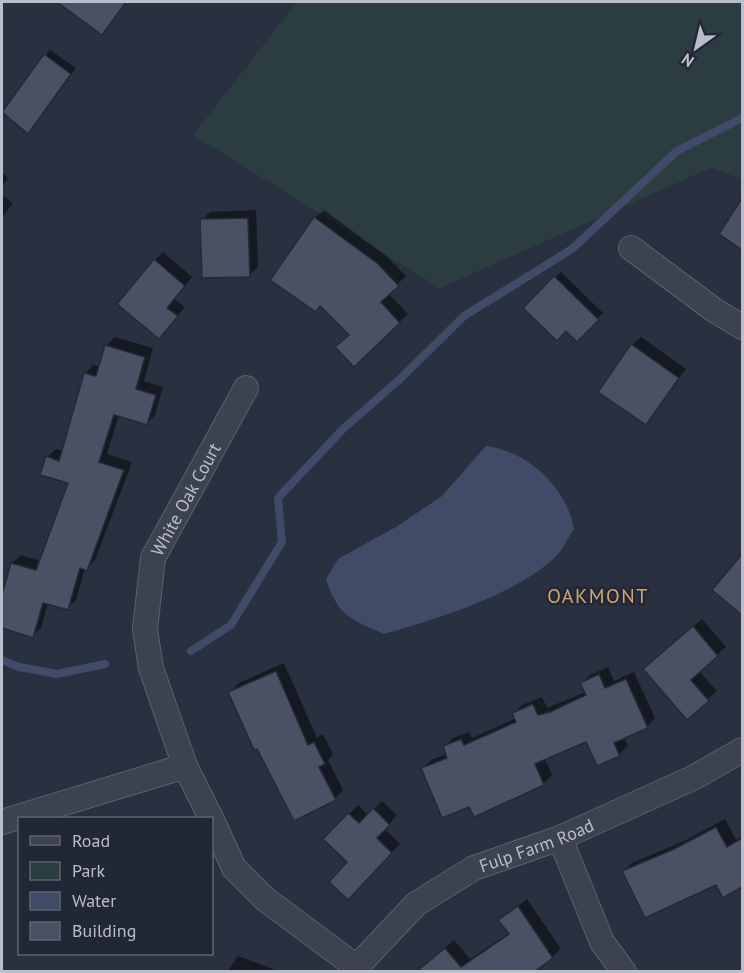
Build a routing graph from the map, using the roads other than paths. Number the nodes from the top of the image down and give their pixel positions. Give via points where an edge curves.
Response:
1 (631, 248) dead end
2 (742, 327) edge
3 (246, 388) dead end
4 (742, 750) edge
5 (185, 766) junction
6 (18, 817) edge
7 (18, 817) edge
8 (210, 817) edge
9 (2, 822) edge
10 (213, 823) edge
11 (560, 838) junction
12 (353, 969) edge
13 (624, 972) edge

1 - 2 street
3 - 5 street, White Oak Court via 153,558 145,629 151,668
4 - 11 street, Fulp Farm Road via 695,777
5 - 7 street
5 - 8 street, White Oak Court
6 - 9 street
10 - 12 street, White Oak Court via 234,868 265,899
11 - 12 street, Fulp Farm Road via 474,868 416,904
11 - 13 street via 602,942

